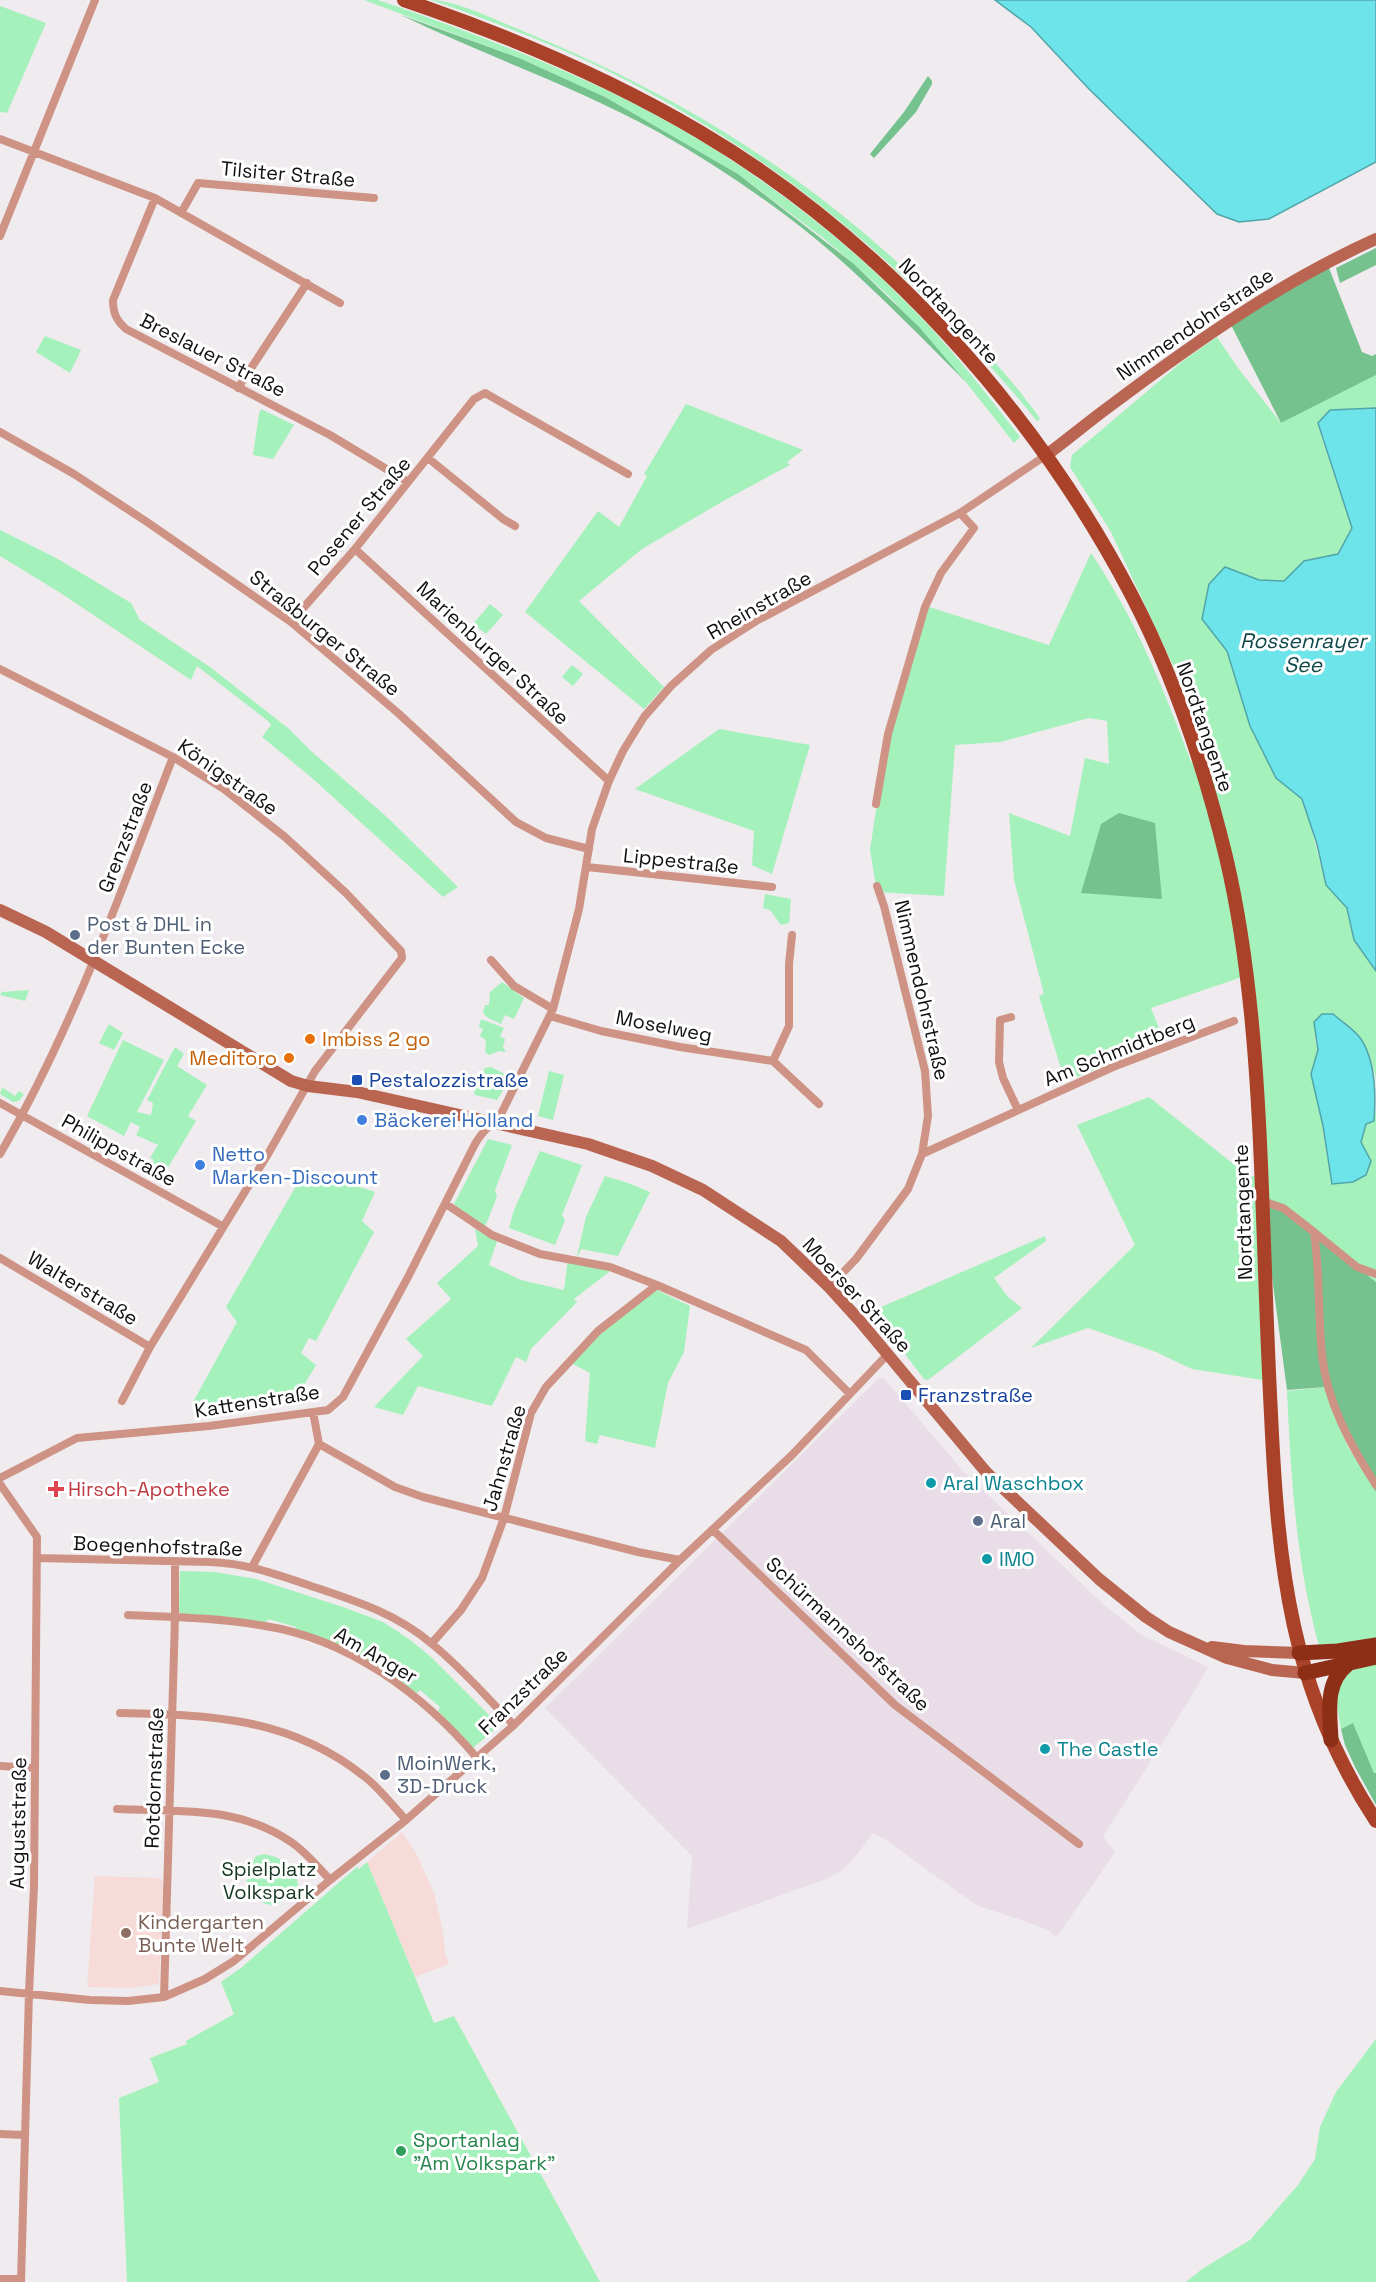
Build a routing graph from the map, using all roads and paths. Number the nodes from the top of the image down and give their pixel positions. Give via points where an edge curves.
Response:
1 (95, 0) edge
2 (404, 0) edge
3 (0, 139) edge
4 (34, 152) junction
5 (155, 198) junction
6 (374, 198) dead end
7 (182, 213) junction
8 (0, 236) edge
9 (1376, 239) edge
10 (307, 283) junction
11 (340, 303) dead end
12 (238, 388) junction
13 (0, 432) edge
14 (1045, 456) junction
15 (428, 458) junction
16 (628, 474) dead end
17 (408, 482) junction
18 (960, 513) junction
19 (515, 526) dead end
20 (355, 549) junction
21 (291, 622) junction
22 (0, 669) edge
23 (173, 757) junction
24 (609, 781) junction
25 (876, 804) dead end
26 (589, 849) junction
27 (586, 867) junction
28 (877, 886) dead end
29 (772, 887) dead end
30 (0, 910) edge
31 (792, 935) dead end
32 (492, 960) dead end
33 (94, 962) junction
34 (551, 1012) junction
35 (1011, 1017) dead end
36 (1234, 1022) dead end
37 (773, 1061) junction
38 (308, 1086) junction
39 (0, 1103) edge
40 (819, 1104) dead end
41 (1018, 1110) junction
42 (22, 1116) junction
43 (494, 1122) junction
44 (0, 1154) edge
45 (922, 1154) junction
46 (1262, 1201) junction
47 (446, 1204) junction
48 (222, 1226) junction
49 (1314, 1232) junction
50 (0, 1258) edge
51 (1376, 1274) edge
52 (657, 1285) junction
53 (829, 1287) junction
54 (150, 1347) junction
55 (887, 1355) junction
56 (850, 1394) junction
57 (122, 1401) dead end
58 (313, 1412) junction
59 (320, 1444) junction
60 (0, 1478) edge
61 (0, 1484) edge
62 (1376, 1485) edge
63 (504, 1518) junction
64 (713, 1530) junction
65 (37, 1558) junction
66 (680, 1560) junction
67 (175, 1561) junction
68 (252, 1567) junction
69 (128, 1615) dead end
70 (175, 1617) junction
71 (1188, 1641) junction
72 (432, 1643) junction
73 (1376, 1645) edge
74 (1299, 1653) junction
75 (1376, 1657) edge
76 (1348, 1664) junction
77 (1305, 1673) junction
78 (120, 1713) dead end
79 (173, 1714) junction
80 (514, 1725) junction
81 (1331, 1740) junction
82 (477, 1758) junction
83 (0, 1766) edge
84 (35, 1768) junction
85 (117, 1809) dead end
86 (169, 1811) junction
87 (406, 1820) junction
88 (1376, 1821) edge
89 (1079, 1844) dead end
90 (330, 1880) junction
91 (0, 1991) edge
92 (29, 1994) junction
93 (164, 1996) junction
94 (0, 2134) edge
95 (24, 2135) junction
96 (0, 2279) edge
97 (21, 2281) edge

1 - 4 street
2 - 14 main road, Nordtangente via 542,52 623,89 703,133 778,183 849,238 911,295 1000,395
3 - 4 street
4 - 5 street
4 - 8 street
5 - 7 street
5 - 12 street, Breslauer Straße via 113,300 117,321
6 - 7 street, Tilsiter Straße via 198,183
7 - 10 street
9 - 14 street, Nimmendohrstraße via 1279,289 1228,321
10 - 11 street
10 - 12 street
12 - 17 street, Breslauer Straße via 330,435
13 - 21 street, Straßburger Straße via 74,474
14 - 18 street, Rheinstraße
14 - 46 main road, Nordtangente via 1099,536 1133,598 1200,762 1238,914 1255,1060
15 - 16 street, Posener Straße via 474,399 485,393
15 - 17 street, Posener Straße
15 - 19 street, Posener Straße
17 - 20 street, Posener Straße
18 - 24 street, Rheinstraße via 758,620 711,650 644,717
18 - 25 street via 974,528 942,573 925,606 888,734
20 - 21 street, Posener Straße
20 - 24 street, Marienburger Straße
21 - 26 street, Straßburger Straße via 398,713 516,822 546,838
22 - 23 street, Königstraße
23 - 33 street, Grenzstraße
23 - 38 street, Königstraße via 224,789 285,837 401,951 402,958 315,1071
24 - 26 street, Rheinstraße
26 - 27 street, Rheinstraße
27 - 29 street, Lippestraße
27 - 34 street, Rheinstraße via 579,909
28 - 45 street, Nimmendohrstraße via 925,1071 928,1116
30 - 33 street, Moerser Straße via 29,922
31 - 37 street via 789,1026
32 - 34 street via 514,986
33 - 38 street, Moerser Straße via 291,1081
33 - 42 street, Grenzstraße
34 - 37 street, Moselweg via 561,1021 601,1031
34 - 43 street, Rheinstraße via 509,1100
35 - 41 street via 1000,1020 999,1062
36 - 41 street, Am Schmidtberg via 1113,1067
37 - 40 street
38 - 43 street, Moerser Straße via 357,1092
38 - 48 street
39 - 42 street, Philippstraße
41 - 45 street, Am Schmidtberg
42 - 44 street, Grenzstraße
42 - 48 street, Philippstraße
43 - 47 street, Kattenstraße via 475,1144
43 - 53 street, Moerser Straße via 588,1144 652,1166 703,1190 781,1241
45 - 53 street, Nimmendohrstraße via 908,1189 856,1259
46 - 49 street via 1283,1208
46 - 74 main road, Nordtangente via 1278,1538
47 - 52 street via 492,1235 540,1254 610,1267
47 - 58 street, Kattenstraße via 343,1397 328,1410
48 - 54 street
49 - 51 street via 1357,1267
49 - 62 street via 1322,1358 1344,1430
50 - 54 street, Walterstraße
52 - 56 street via 806,1350
52 - 63 street, Jahnstraße via 598,1331 546,1388 531,1413
53 - 55 street, Moerser Straße
54 - 57 street
55 - 56 street, Franzstraße
55 - 71 street, Moerser Straße via 986,1472 1100,1579 1146,1617
56 - 64 street, Franzstraße
58 - 59 street
58 - 60 street, Kattenstraße via 77,1438
59 - 63 street via 395,1487
59 - 68 street
61 - 65 street, Auguststraße via 37,1537
63 - 66 street
63 - 72 street, Jahnstraße via 482,1578
64 - 66 street, Franzstraße
64 - 89 street, Schürmannshofstraße via 895,1705
65 - 67 street, Boegenhofstraße
65 - 84 street, Auguststraße
66 - 80 street, Franzstraße
67 - 68 street, Boegenhofstraße
67 - 70 street, Rotdornstraße
68 - 72 street, Boegenhofstraße via 374,1607
69 - 70 street, Am Anger
70 - 79 street, Rotdornstraße
70 - 82 street, Am Anger via 266,1626 342,1652 412,1693 453,1729
71 - 74 street, Moerser Straße via 1244,1652
71 - 77 street, Moerser Straße via 1243,1663
72 - 80 street, Boegenhofstraße
73 - 74 highway
74 - 77 main road, Nordtangente
75 - 76 highway
76 - 77 highway
76 - 81 highway via 1336,1676 1330,1693
77 - 81 main road, Nordtangente
78 - 79 street
79 - 86 street, Rotdornstraße
79 - 87 street via 217,1716 257,1724 315,1745 365,1777
80 - 82 street, Franzstraße
81 - 88 main road, Nordtangente
82 - 87 street, Franzstraße
83 - 84 street
84 - 92 street, Auguststraße
85 - 86 street
86 - 90 street via 218,1813 260,1825 291,1842
86 - 93 street, Rotdornstraße
87 - 90 street, Franzstraße
90 - 93 street, Franzstraße via 234,1961 206,1979
91 - 92 street, Franzstraße
92 - 93 street, Franzstraße via 120,2001
92 - 95 street, Auguststraße
94 - 95 street
95 - 97 street, Auguststraße
96 - 97 street

